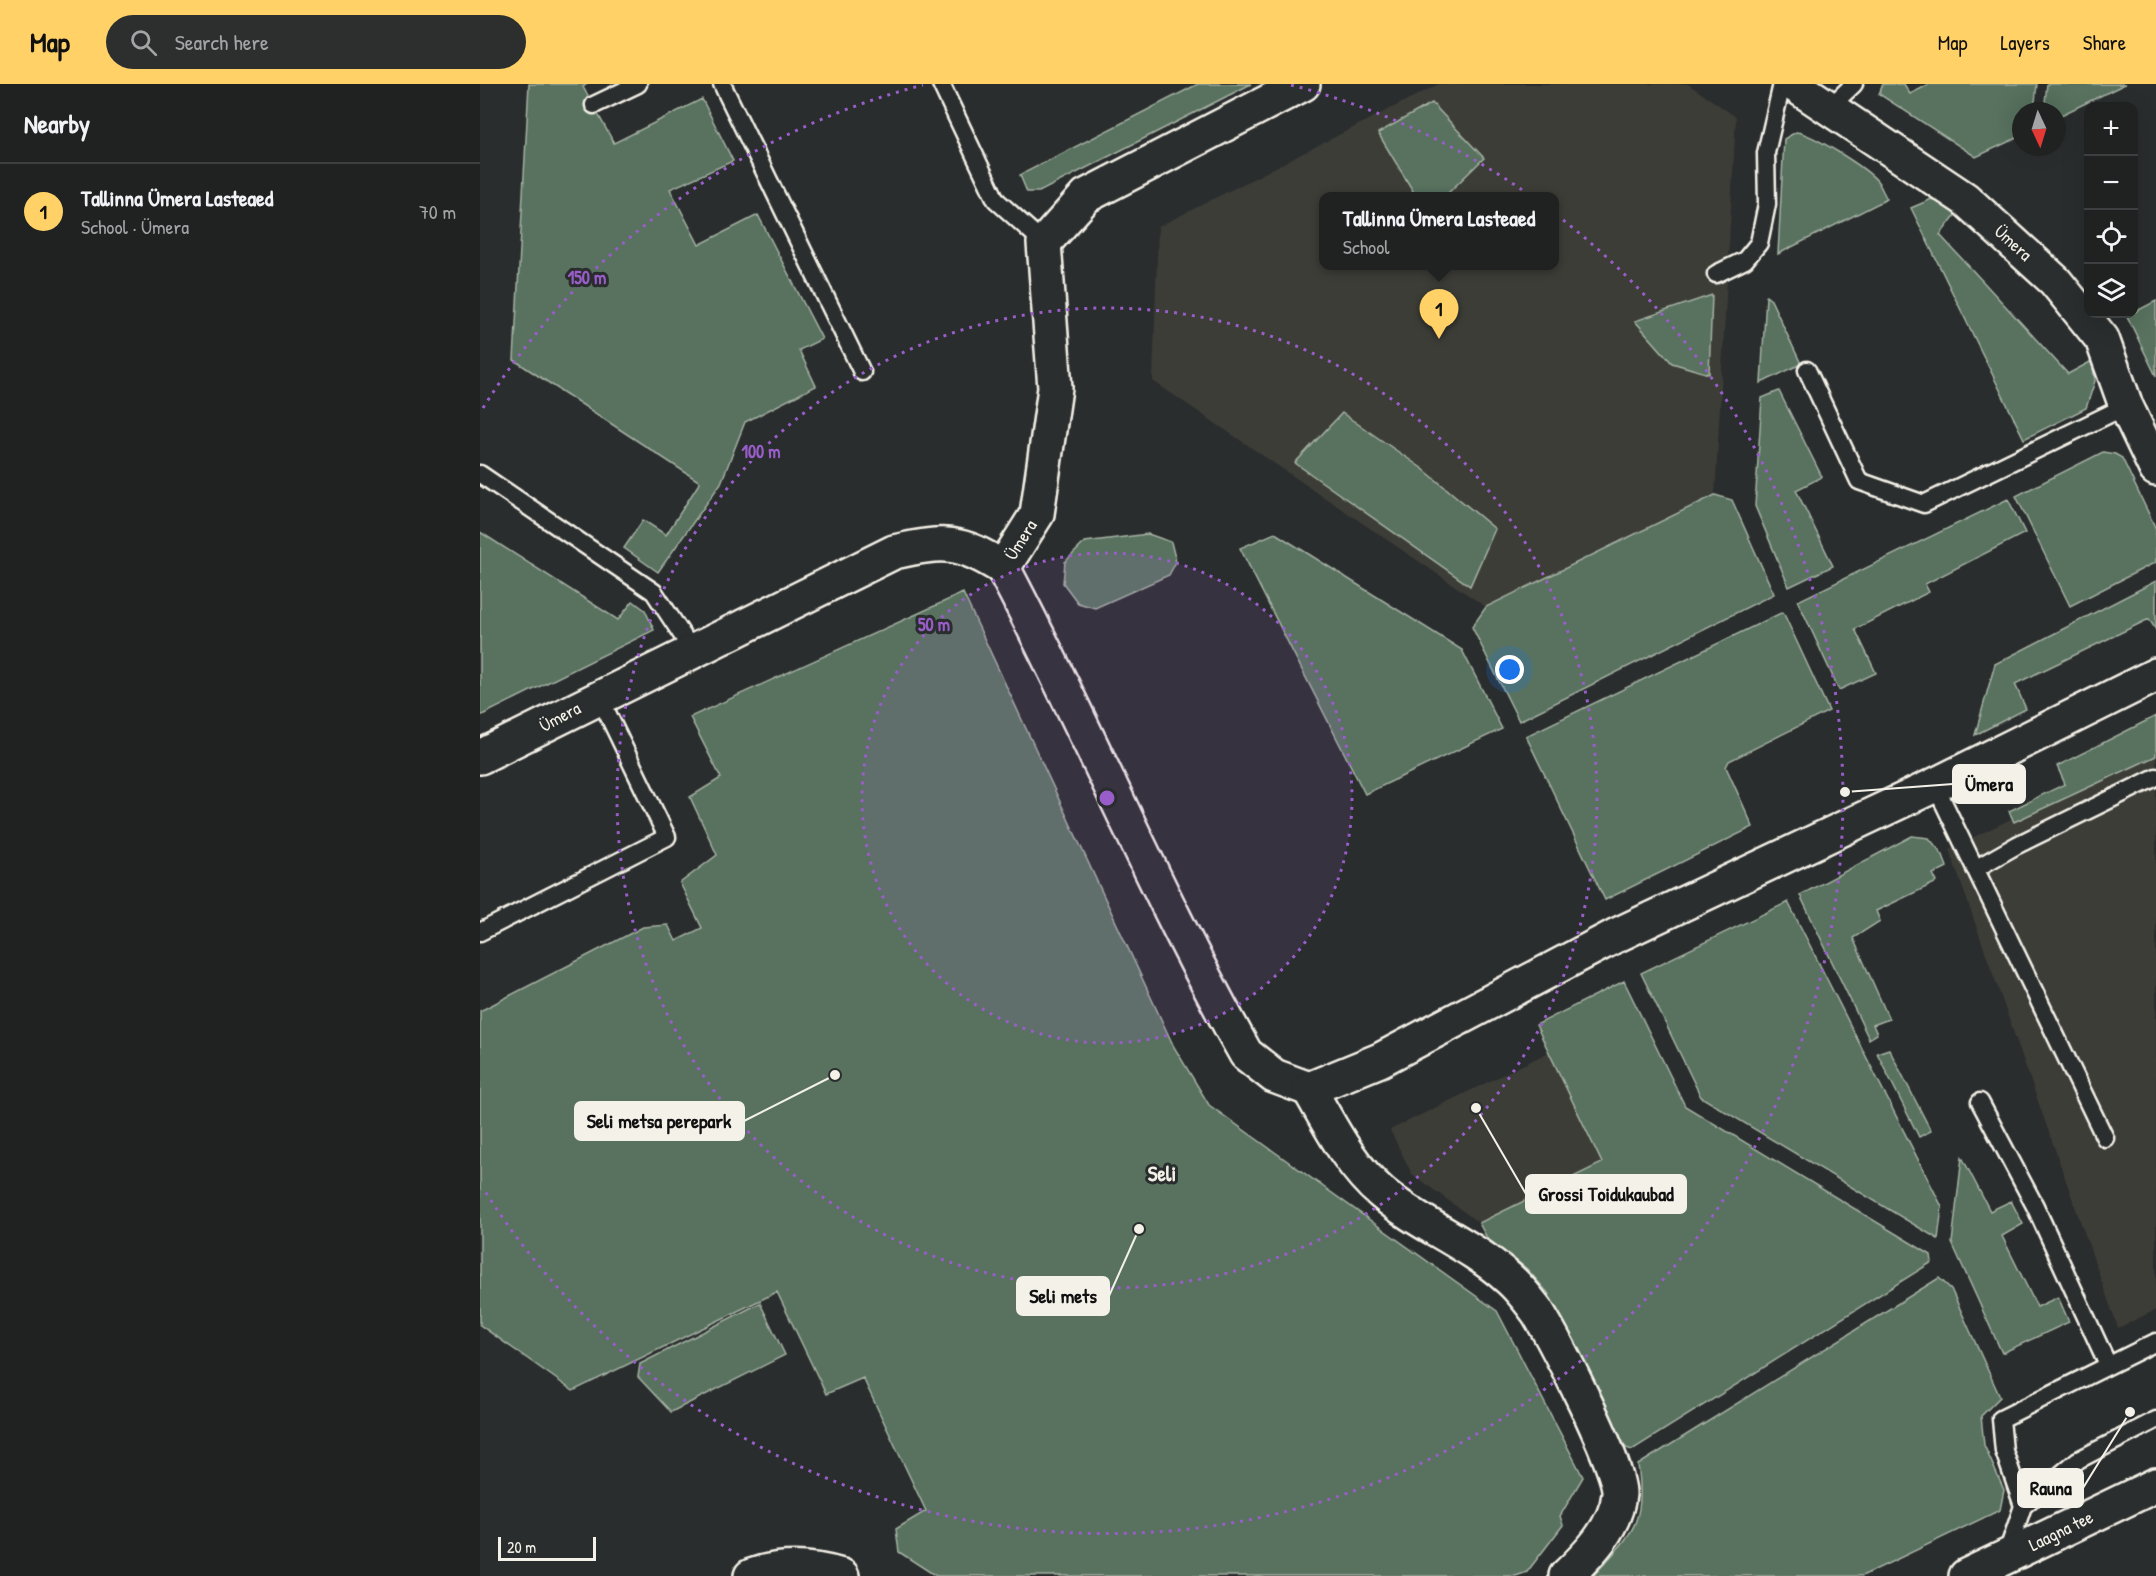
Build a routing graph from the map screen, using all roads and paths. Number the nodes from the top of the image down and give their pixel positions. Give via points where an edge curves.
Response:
1 (638, 84) edge
2 (722, 84) edge
3 (940, 84) edge
4 (1303, 84) edge
5 (1782, 84) edge
6 (1793, 84) edge
7 (1854, 84) edge
8 (594, 105) dead end
9 (1830, 107) junction
10 (1044, 243) junction
11 (1716, 274) dead end
12 (1807, 370) dead end
13 (862, 372) dead end
14 (2126, 406) junction
15 (2156, 469) edge
16 (480, 474) edge
17 (1004, 568) junction
18 (692, 650) junction
19 (2156, 675) edge
20 (599, 696) junction
21 (480, 756) edge
22 (2156, 777) edge
23 (1935, 784) junction
24 (1975, 869) junction
25 (480, 932) edge
26 (1309, 1089) junction
27 (1980, 1102) dead end
28 (2105, 1138) dead end
29 (2156, 1342) edge
30 (2108, 1365) junction
31 (2156, 1420) edge
32 (2156, 1485) edge
33 (2023, 1506) junction
34 (2006, 1557) junction
35 (751, 1576) edge
36 (842, 1576) edge
37 (1566, 1576) edge
38 (1966, 1576) edge

1 - 8 lane
2 - 13 lane
3 - 10 lane via 996,200
4 - 10 street via 1086,196
5 - 11 lane via 1766,153 1767,204 1759,243 1745,260
6 - 9 street, Ümera
7 - 9 lane
9 - 14 street, Ümera via 1965,199 2055,280 2102,339
10 - 17 street, Ümera via 1055,388 1036,514
12 - 14 lane via 1859,481 1924,504
14 - 15 street, Ümera
16 - 18 lane via 654,591
17 - 18 street, Ümera via 959,544 929,544 894,552
17 - 26 street via 1246,1054 1274,1076
18 - 20 street, Ümera
19 - 23 street
20 - 21 street, Ümera
20 - 25 lane via 667,837
22 - 24 lane
23 - 24 lane
23 - 26 street via 1616,936 1380,1060
24 - 28 lane
26 - 37 street via 1355,1166 1383,1193 1508,1277 1537,1312 1556,1348 1615,1470 1619,1492 1614,1516 1599,1540
27 - 30 lane via 2035,1206
29 - 30 lane
30 - 33 lane via 2001,1419 2004,1451
31 - 33 lane via 2079,1460
32 - 34 street, Laagna tee
33 - 34 lane
34 - 38 street, Laagna tee
35 - 36 street via 790,1568

